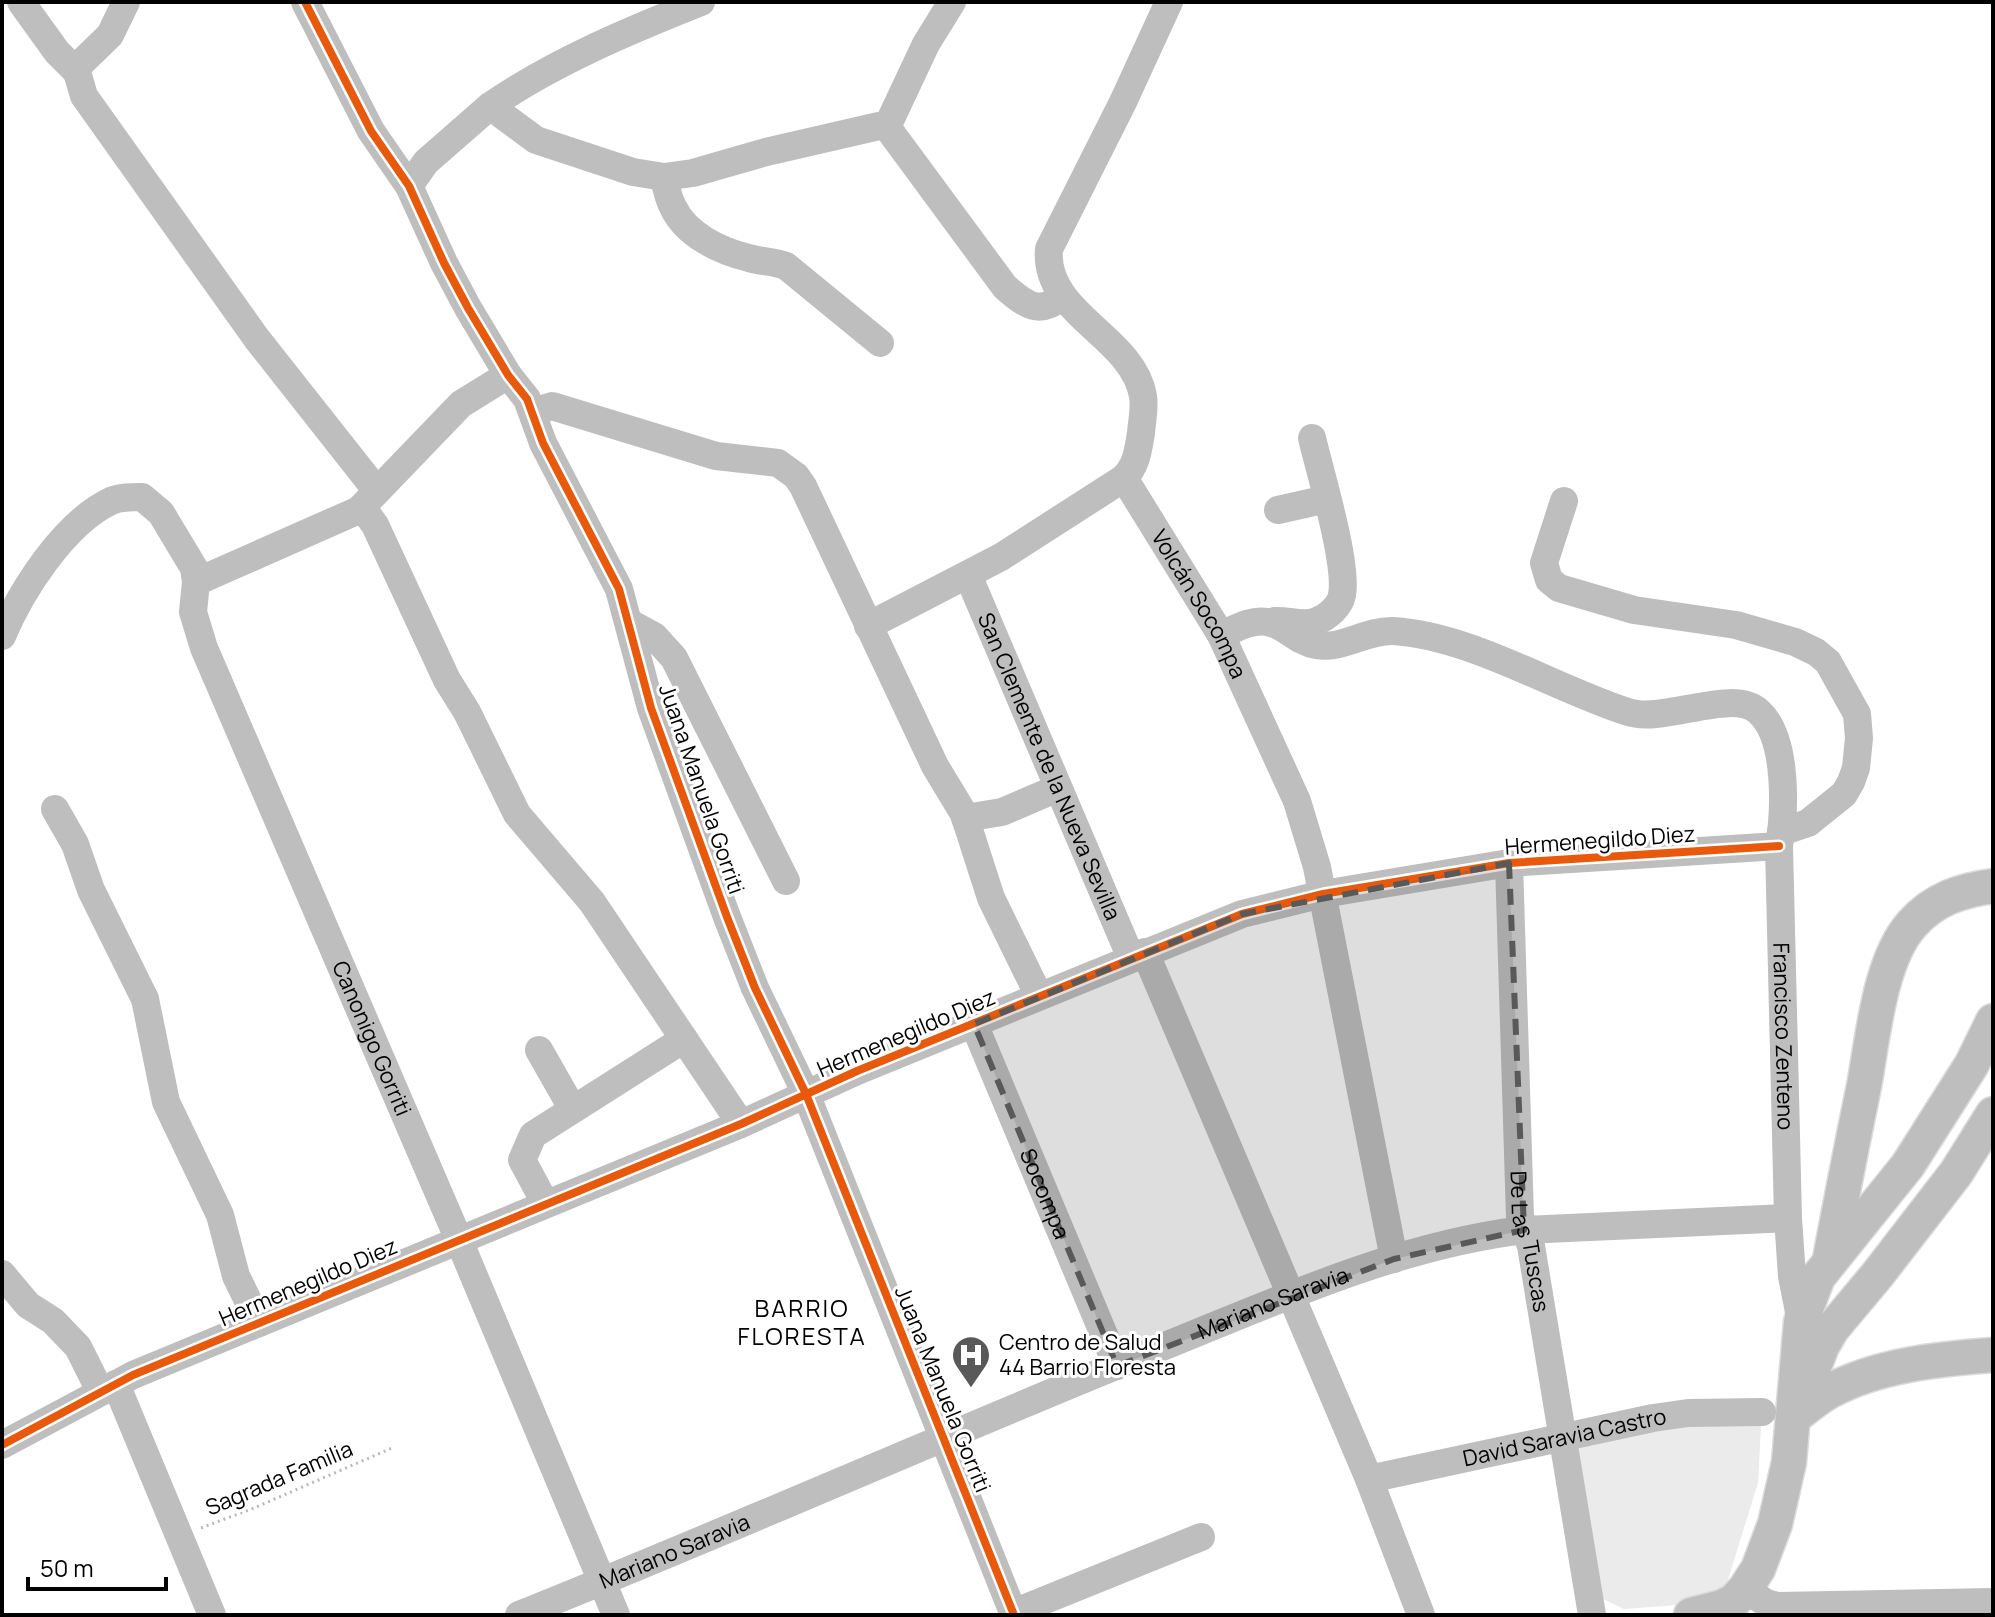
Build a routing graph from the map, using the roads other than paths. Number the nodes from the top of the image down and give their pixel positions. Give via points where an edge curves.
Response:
1 (21, 2) edge
2 (126, 2) edge
3 (305, 2) edge
4 (701, 2) edge
5 (952, 2) edge
6 (1169, 2) edge
7 (77, 72) junction
8 (490, 106) junction
9 (887, 127) junction
10 (664, 177) junction
11 (409, 186) junction
12 (1063, 296) junction
13 (880, 343) dead end
14 (508, 375) junction
15 (533, 412) junction
16 (1312, 438) dead end
17 (1124, 478) junction
18 (369, 499) junction
19 (1327, 499) junction
20 (1564, 501) dead end
21 (1278, 510) dead end
22 (968, 575) junction
23 (196, 582) junction
24 (1270, 622) junction
25 (630, 623) junction
26 (868, 626) junction
27 (1221, 635) junction
28 (2, 636) edge
29 (1058, 788) junction
30 (55, 809) dead end
31 (965, 818) junction
32 (1780, 839) junction
33 (1509, 863) junction
34 (786, 881) dead end
35 (1993, 886) edge
36 (1323, 894) junction
37 (1138, 955) junction
38 (1039, 996) junction
39 (1993, 1021) edge
40 (974, 1024) junction
41 (684, 1039) junction
42 (539, 1050) dead end
43 (806, 1094) junction
44 (572, 1108) junction
45 (1993, 1114) edge
46 (741, 1124) junction
47 (545, 1203) junction
48 (1788, 1218) junction
49 (1524, 1230) junction
50 (458, 1238) junction
51 (1394, 1259) junction
52 (1830, 1259) junction
53 (2, 1274) edge
54 (1291, 1296) junction
55 (1801, 1322) junction
56 (259, 1323) junction
57 (1993, 1355) edge
58 (1117, 1366) junction
59 (108, 1387) junction
60 (1778, 1415) junction
61 (1564, 1436) junction
62 (942, 1437) junction
63 (2, 1445) edge
64 (1369, 1479) junction
65 (1201, 1537) dead end
66 (602, 1582) junction
67 (1735, 1603) edge
68 (1976, 1606) edge
69 (1014, 1614) edge
70 (212, 1615) edge
71 (519, 1615) edge
72 (616, 1615) edge
73 (1421, 1615) edge
74 (1592, 1615) edge
75 (1691, 1615) edge

1 - 7 street
2 - 7 street via 110,35
3 - 11 street, Juana Manuela Gorriti via 371,131
4 - 8 street via 554,67
5 - 9 street
6 - 12 street via 1049,249 1049,270
7 - 18 street via 84,96
8 - 10 street via 536,140
8 - 11 street via 426,162
9 - 10 street
9 - 12 street via 1005,287 1028,305 1042,308
10 - 13 street via 672,206 694,234 749,258 786,266
11 - 14 street, Juana Manuela Gorriti via 444,263
12 - 17 street via 1137,378 1144,410 1133,469
14 - 15 street, Juana Manuela Gorriti
14 - 18 street via 461,404
15 - 25 street, Juana Manuela Gorriti via 543,443 619,589
15 - 26 street via 552,406 716,456 786,467 803,486
16 - 19 street
17 - 22 street
17 - 27 street, Volcán Socompa
18 - 23 street via 338,521
18 - 41 street via 375,525 447,680 517,814 592,902
19 - 21 street
19 - 24 street via 1340,556 1342,597 1317,622
20 - 32 street via 1544,563 1549,580 1559,588 1634,610 1736,625 1795,642 1828,662 1857,714 1856,768 1844,794
22 - 26 street
22 - 29 street, San Clemente de la Nueva Sevilla
23 - 28 street, Canonigo Gorriti via 194,568 161,513 142,497 112,500 62,541 18,601
23 - 50 street, Canonigo Gorriti via 193,612 204,648
24 - 27 street via 1252,622
24 - 32 street, Francisco Zenteno via 1314,645 1392,631 1441,641 1631,713 1664,714 1711,705 1757,709 1777,749 1784,809
25 - 34 street via 654,636 674,658
25 - 43 street, Juana Manuela Gorriti via 651,708 722,902 755,988
26 - 31 street
27 - 36 street, Volcán Socompa via 1297,801
29 - 31 street via 1002,812
29 - 37 street, San Clemente de la Nueva Sevilla
30 - 56 street via 145,999 166,1102 220,1215 236,1276
31 - 38 street via 991,898
32 - 33 street, Hermenegildo Diez
32 - 48 street, Francisco Zenteno
33 - 36 street, Hermenegildo Diez
33 - 49 street, De Las Tuscas
35 - 52 main road via 1947,897 1925,910 1899,943 1880,1004
36 - 37 street, Hermenegildo Diez via 1242,914
36 - 51 street, Volcán Socompa
37 - 38 street, Hermenegildo Diez
37 - 54 street, San Clemente de la Nueva Sevilla
38 - 40 street, Hermenegildo Diez
39 - 52 main road via 1908,1165
40 - 43 street, Hermenegildo Diez
40 - 58 street, Socompa
41 - 44 street
41 - 46 street
42 - 44 street
43 - 46 street, Hermenegildo Diez
43 - 62 street, Juana Manuela Gorriti
44 - 47 street via 533,1135 523,1157
45 - 60 main road via 1956,1173 1832,1329
46 - 47 street, Hermenegildo Diez
47 - 50 street, Hermenegildo Diez
48 - 49 street, Mariano Saravia
48 - 55 street, Francisco Zenteno
49 - 51 street, Mariano Saravia
49 - 61 street, De Las Tuscas
50 - 56 street, Hermenegildo Diez
50 - 66 street, Canonigo Gorriti
51 - 54 street, Mariano Saravia
52 - 55 main road
53 - 59 street via 28,1305 78,1347
54 - 58 street, Mariano Saravia
54 - 64 street, San Clemente de la Nueva Sevilla
55 - 60 main road
56 - 59 street, Hermenegildo Diez
57 - 60 main road via 1889,1370
58 - 62 street, Mariano Saravia
59 - 63 street, Hermenegildo Diez
59 - 70 street
60 - 61 street, David Saravia Castro via 1688,1413
60 - 67 main road via 1789,1462 1775,1524 1758,1569
61 - 64 street, David Saravia Castro
61 - 74 street, De Las Tuscas
62 - 66 street, Mariano Saravia
62 - 69 street, Juana Manuela Gorriti
64 - 73 street, San Clemente de la Nueva Sevilla
65 - 69 street
66 - 71 street, Mariano Saravia
66 - 72 street, Canonigo Gorriti
67 - 68 street
67 - 75 main road

